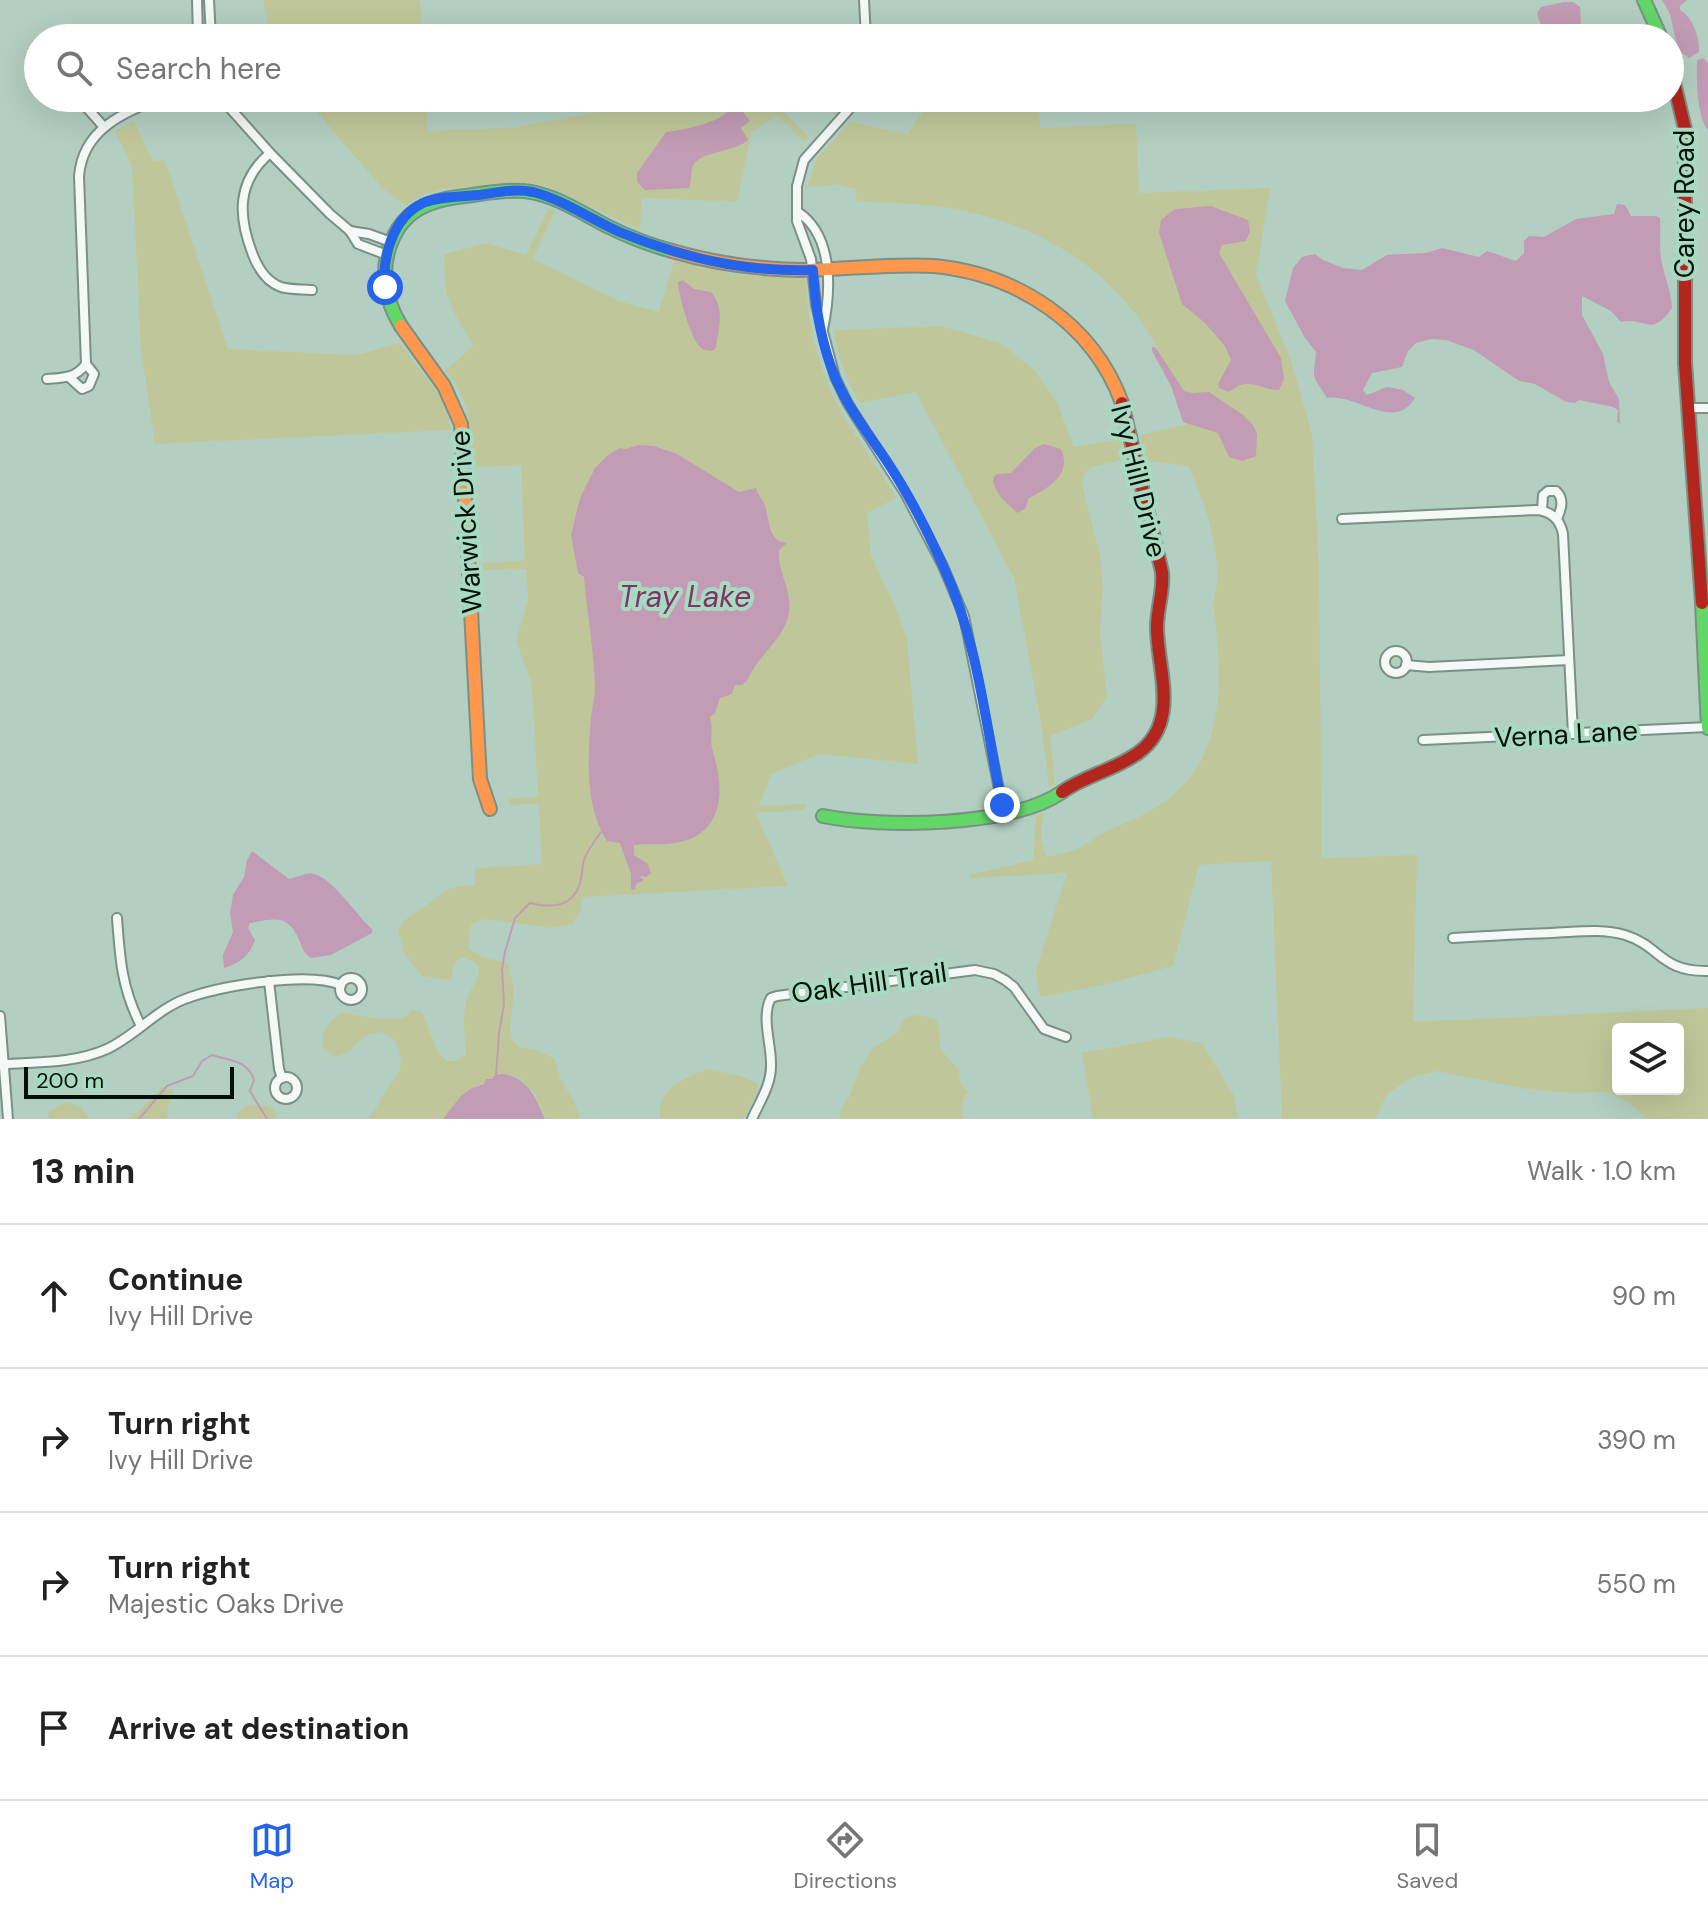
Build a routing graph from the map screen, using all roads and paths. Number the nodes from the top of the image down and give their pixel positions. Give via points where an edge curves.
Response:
1 (197, 0) edge
2 (209, 0) edge
3 (864, 0) edge
4 (1644, 0) edge
5 (198, 24) edge
6 (210, 24) edge
7 (865, 24) edge
8 (1655, 24) edge
9 (91, 112) edge
10 (132, 112) edge
11 (233, 112) edge
12 (847, 112) edge
13 (1682, 112) edge
14 (103, 126) junction
15 (270, 153) junction
16 (798, 212) junction
17 (350, 231) junction
18 (389, 249) junction
19 (813, 270) junction
20 (828, 270) junction
21 (312, 290) dead end
22 (823, 332) junction
23 (86, 364) junction
24 (69, 377) junction
25 (47, 379) dead end
26 (1688, 408) junction
27 (1708, 408) edge
28 (1542, 510) junction
29 (1342, 519) dead end
30 (1557, 519) junction
31 (1703, 522) edge
32 (1569, 660) junction
33 (1406, 665) dead end
34 (1708, 728) edge
35 (1573, 734) junction
36 (1423, 740) dead end
37 (490, 809) dead end
38 (1004, 814) junction
39 (823, 816) dead end
40 (117, 918) dead end
41 (1453, 938) dead end
42 (1708, 971) edge
43 (269, 981) junction
44 (341, 985) dead end
45 (0, 1016) edge
46 (141, 1026) junction
47 (1066, 1037) dead end
48 (5, 1064) junction
49 (282, 1078) dead end
50 (8, 1119) edge
51 (752, 1119) edge

1 - 5 street
2 - 6 street
3 - 7 street
4 - 8 street
9 - 14 street
10 - 14 street
11 - 15 street
12 - 16 street via 804,160
13 - 26 street, Carey Road
14 - 23 street via 91,140 79,176
15 - 17 street
15 - 21 street via 248,181 242,212 246,236 270,281
16 - 19 street
16 - 20 street via 817,235
17 - 18 street via 369,234
17 - 18 street via 358,244
18 - 19 street, Ivy Hill Drive via 402,220 425,203 525,190 622,233 691,256 758,269
18 - 37 street, Warwick Drive via 385,287 397,320 452,396 461,424 480,779
19 - 20 street, Ivy Hill Drive
19 - 22 street
20 - 22 street
20 - 38 street, Ivy Hill Drive via 952,267 1015,286 1053,310 1085,340 1125,413 1163,585 1157,627 1165,701 1159,726 1138,754 1040,804
22 - 38 street via 848,404 905,493 964,616
23 - 24 street
23 - 24 street via 94,374 89,386 82,389
24 - 25 street
26 - 27 street
26 - 31 street, Carey Road
28 - 29 street
28 - 30 street
28 - 30 street via 1544,493 1558,492 1562,509
30 - 32 street via 1563,532
31 - 34 street, Carey Road
32 - 33 street
32 - 35 street
34 - 35 street, Verna Lane
35 - 36 street, Verna Lane
38 - 39 street, Ivy Hill Drive via 853,823
40 - 46 street via 121,972
41 - 42 street via 1602,930 1646,945 1672,966
43 - 44 street via 315,979
43 - 46 street via 184,999
43 - 49 street
45 - 48 street
46 - 48 street via 84,1057
47 - 51 street, Oak Hill Trail via 1044,1029 1005,980 975,970 777,996 767,1008 770,1079
48 - 50 street

